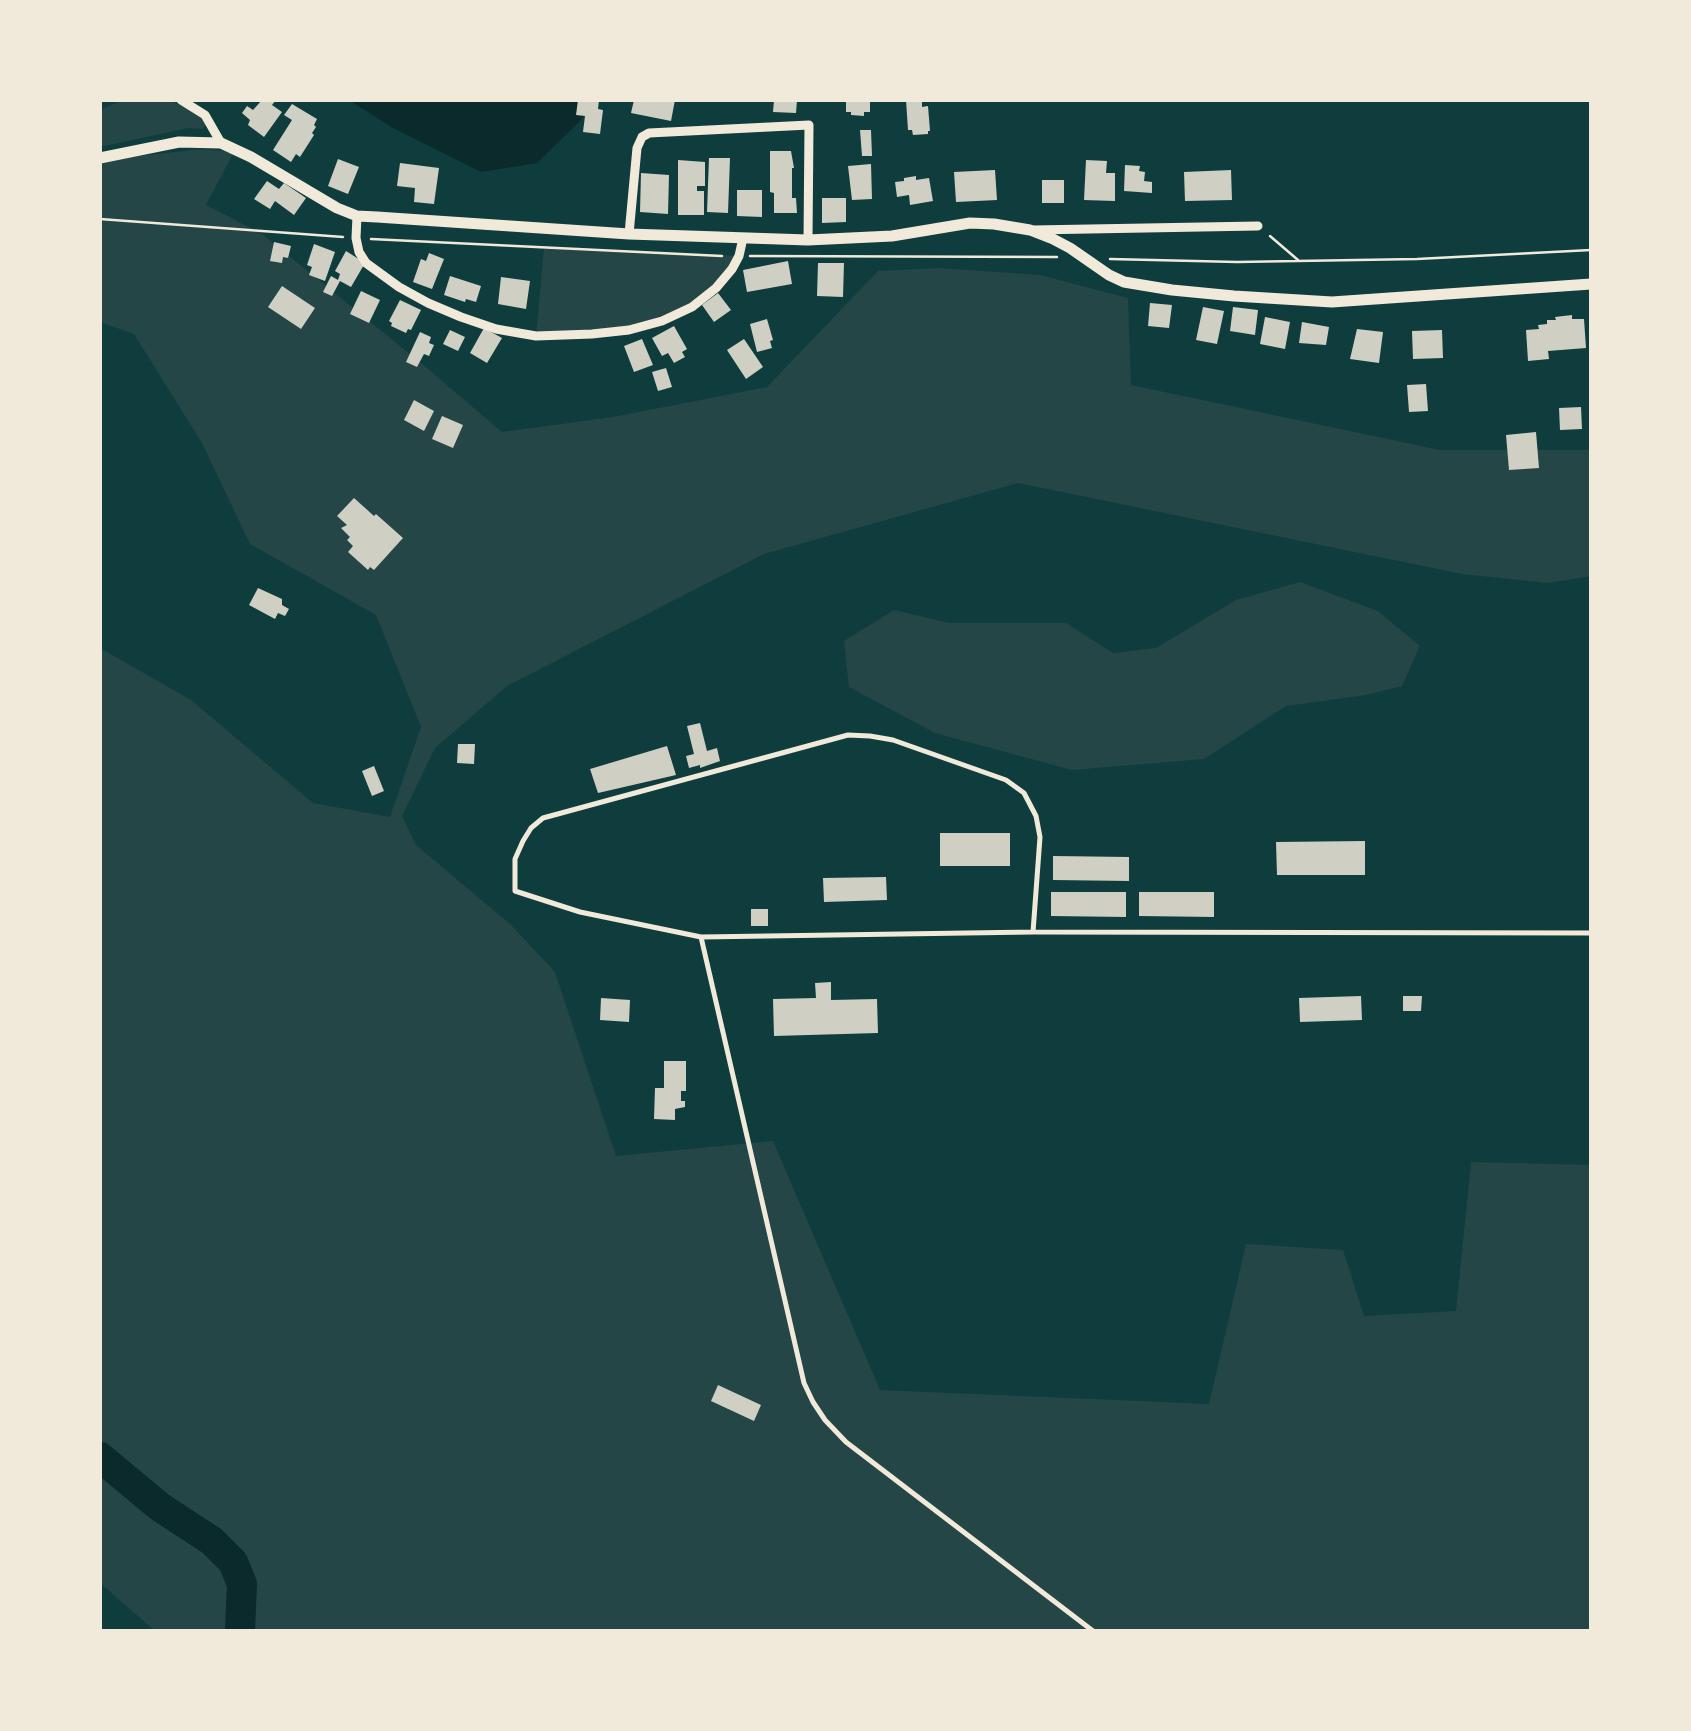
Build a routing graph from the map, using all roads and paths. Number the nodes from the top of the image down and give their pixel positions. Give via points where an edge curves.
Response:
1 (181, 100) edge
2 (221, 143) junction
3 (100, 158) edge
4 (356, 216) junction
5 (1258, 226) joint
6 (1030, 230) junction
7 (629, 234) junction
8 (743, 238) junction
9 (808, 240) junction
10 (1299, 261) dead end
11 (1591, 284) edge
12 (1033, 932) junction
13 (1591, 933) edge
14 (700, 937) junction
15 (1094, 1631) edge

1 - 2 street via 206,115
2 - 3 street via 179,142
2 - 4 street
4 - 7 street
4 - 8 street via 359,252 390,281 496,329 536,336 629,330 692,307 732,269
5 - 6 street
5 - 10 path
6 - 9 street via 970,223
6 - 11 street via 1124,282 1172,290 1332,302
7 - 8 street
7 - 9 street via 642,137 809,125
8 - 9 street
12 - 13 lane
12 - 14 lane
12 - 14 lane via 1040,836 1024,793 1006,780 893,740 848,735 572,808 543,818 523,841 514,891
14 - 15 lane via 813,1402 846,1442

